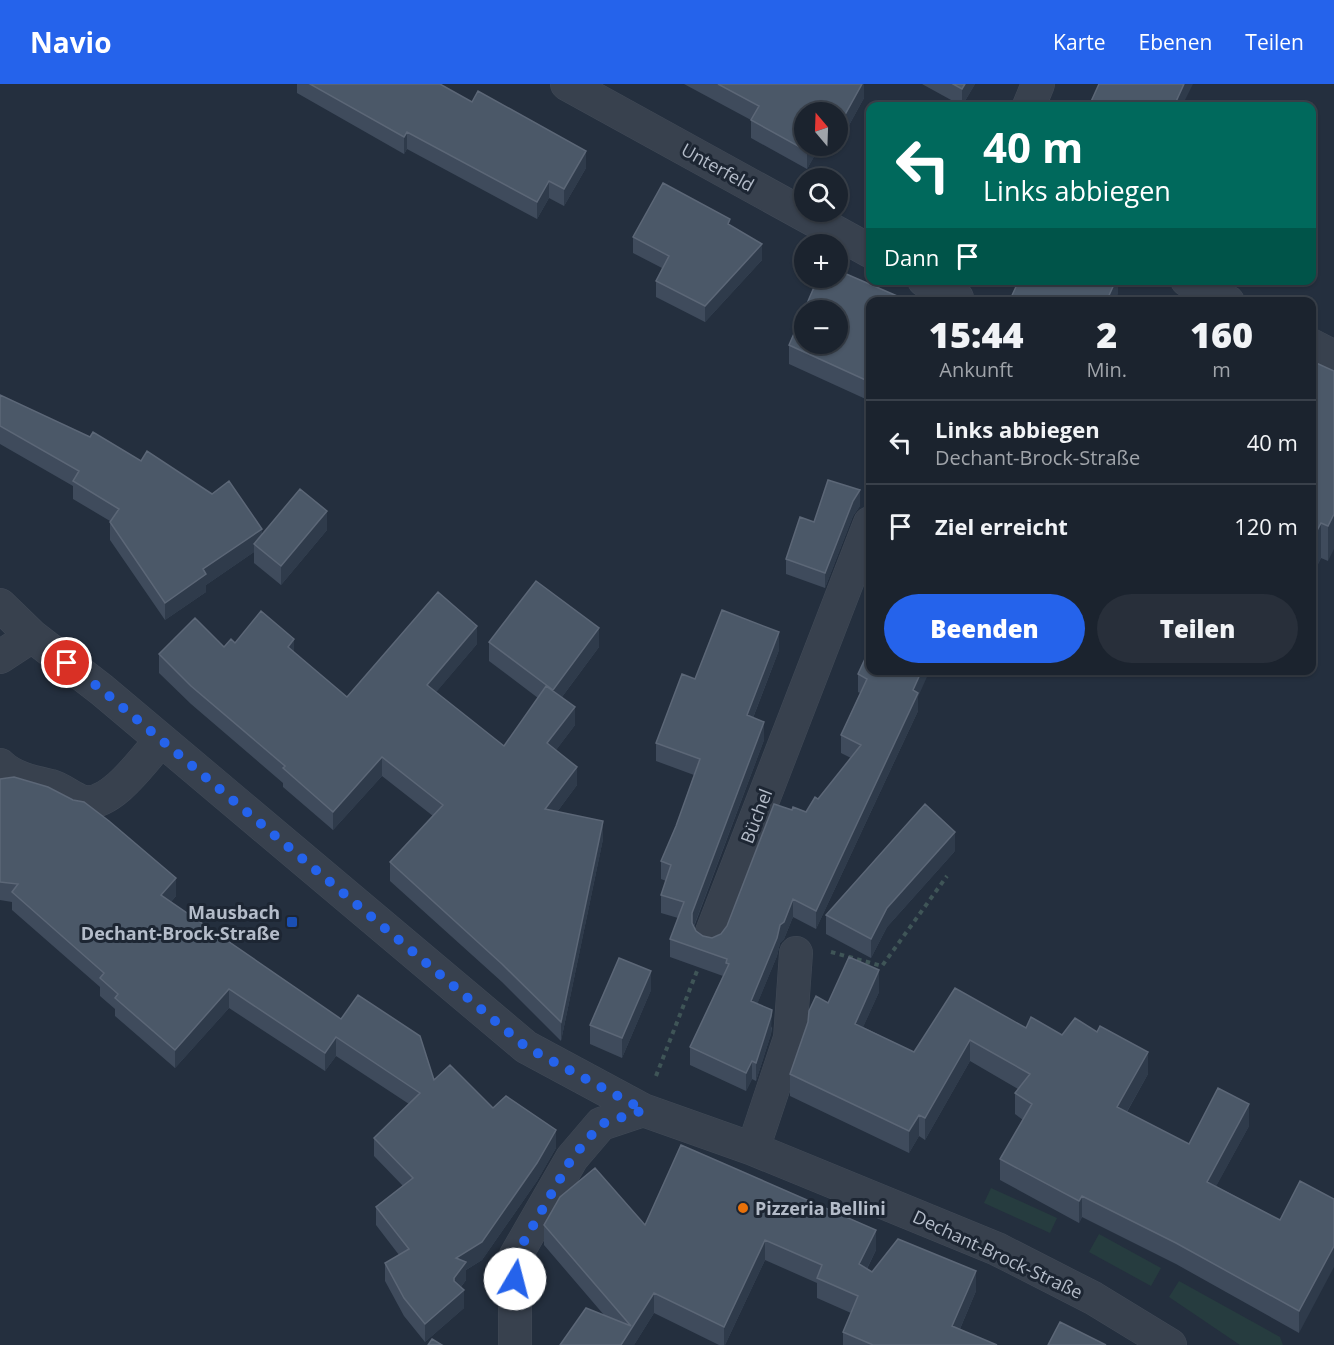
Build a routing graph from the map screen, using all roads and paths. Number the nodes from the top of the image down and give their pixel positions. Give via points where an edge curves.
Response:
1 (567, 84) edge
2 (1038, 84) edge
3 (1031, 102) edge
4 (866, 249) edge
5 (937, 285) edge
6 (1196, 285) edge
7 (959, 293) edge
8 (1219, 297) edge
9 (1316, 348) edge
10 (1334, 357) edge
11 (866, 533) edge
12 (0, 605) edge
13 (32, 636) junction
14 (0, 657) edge
15 (160, 740) junction
16 (0, 765) edge
17 (947, 876) dead end
18 (710, 937) joint
19 (796, 953) joint
20 (644, 1110) junction
21 (753, 1149) junction
22 (515, 1345) edge
23 (1170, 1345) edge

1 - 4 street, Unterfeld
2 - 3 street
5 - 7 street
6 - 8 street
9 - 10 street
11 - 18 street, Büchel
12 - 13 street, Dechant-Brock-Straße
13 - 14 street
13 - 15 street, Dechant-Brock-Straße
15 - 16 street via 118,788 99,800 83,802 60,788 6,772
15 - 20 street, Dechant-Brock-Straße via 526,1047
17 - 19 path via 882,966 816,948
18 - 20 path
19 - 21 street via 790,1038
20 - 21 street, Dechant-Brock-Straße
20 - 22 street via 601,1124 572,1158 515,1257
21 - 23 street, Dechant-Brock-Straße via 997,1249 1093,1298

